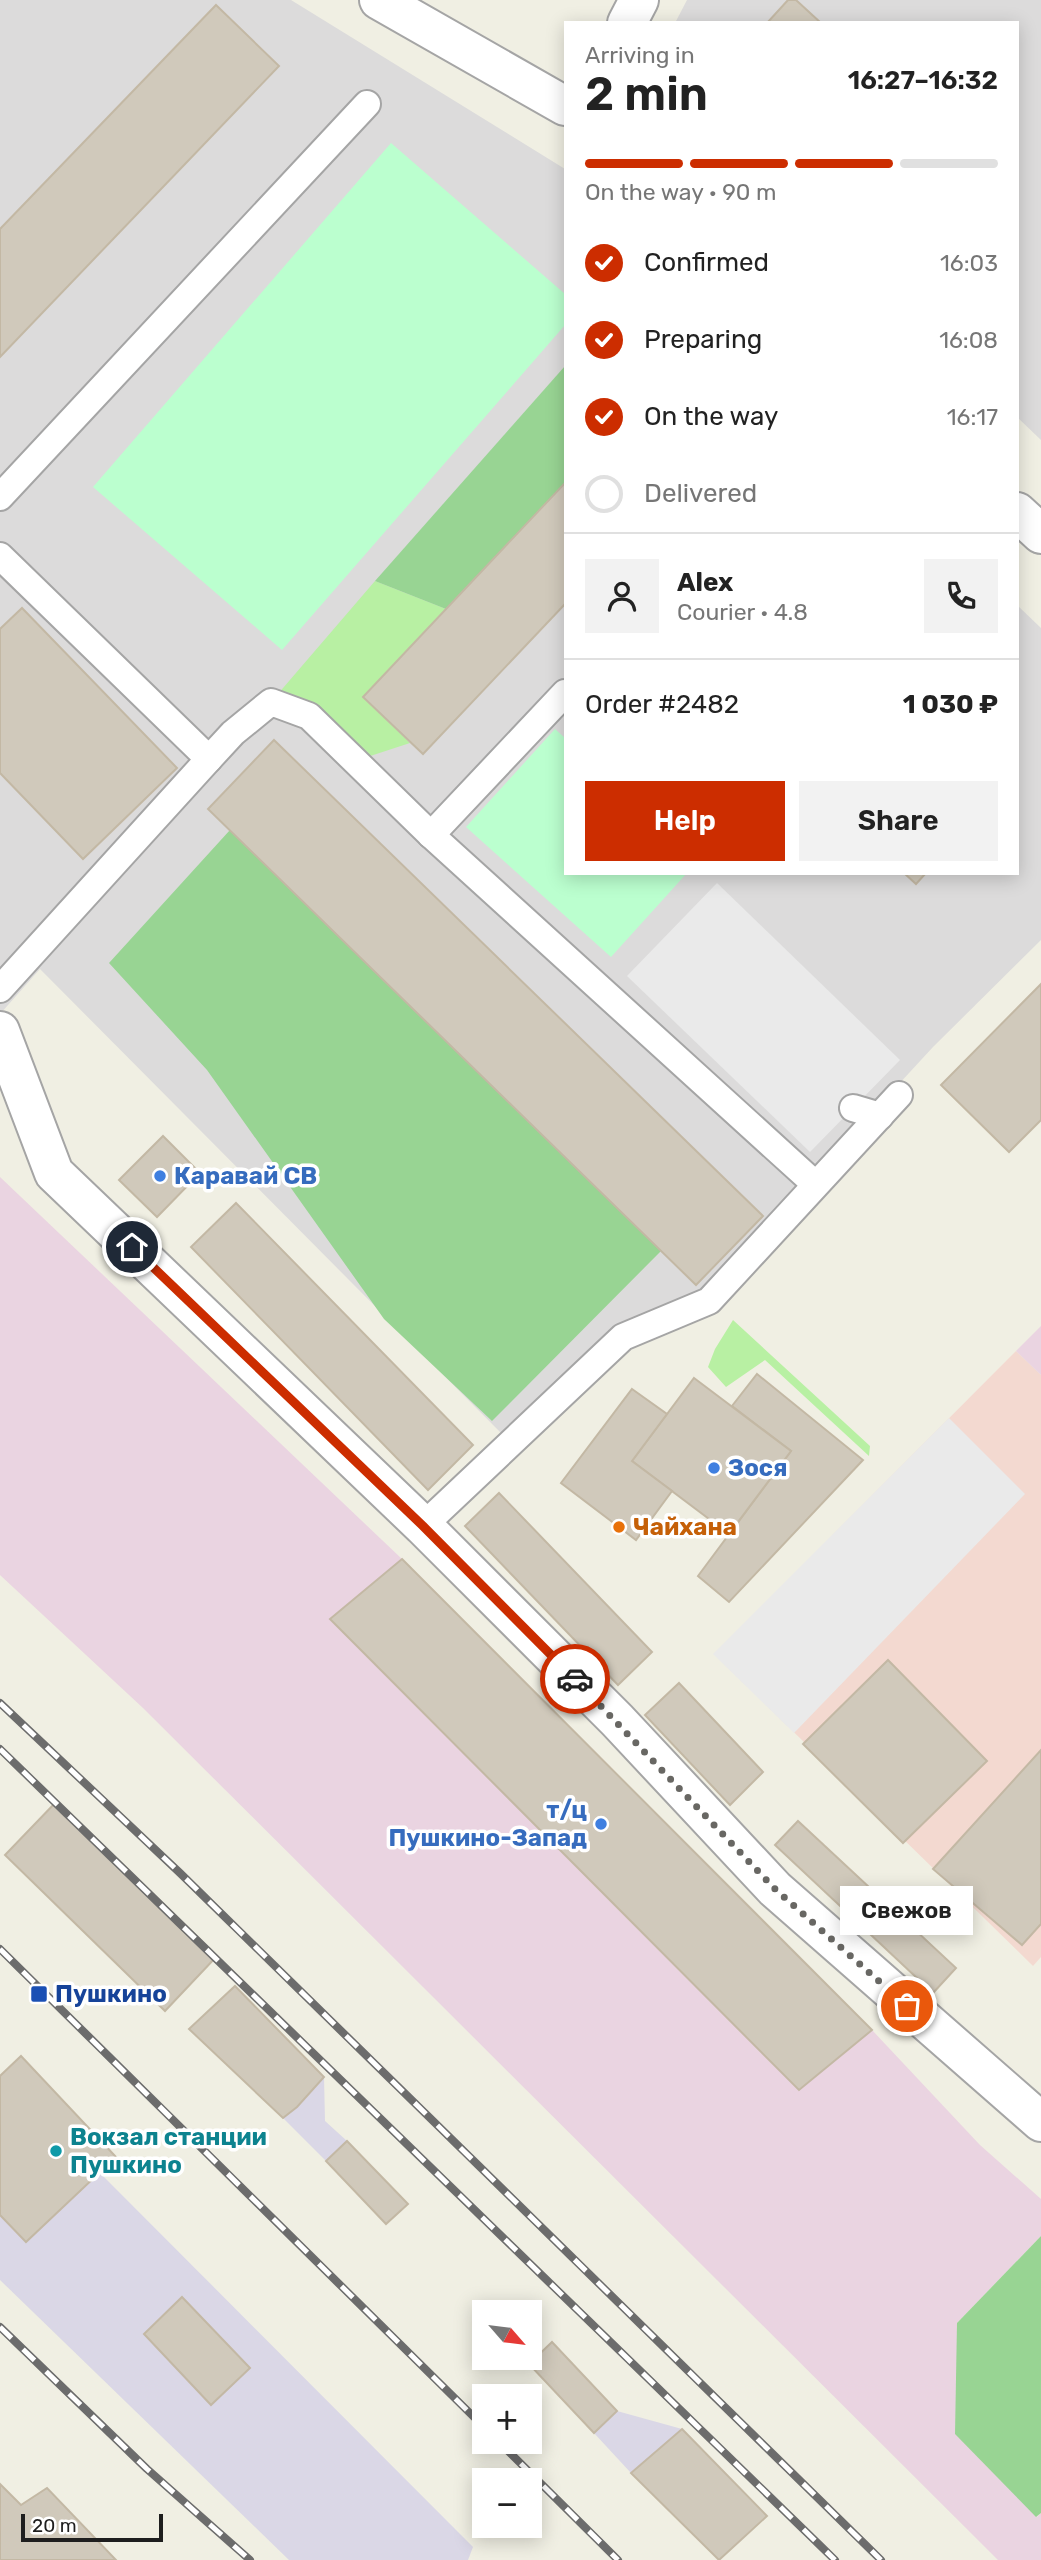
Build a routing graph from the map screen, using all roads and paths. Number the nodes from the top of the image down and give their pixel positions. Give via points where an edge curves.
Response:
1 (379, 0) edge
2 (639, 0) edge
3 (628, 21) edge
4 (367, 104) dead end
5 (564, 105) edge
6 (0, 497) edge
7 (1019, 514) edge
8 (1041, 534) edge
9 (0, 556) edge
10 (564, 695) edge
11 (209, 758) junction
12 (432, 835) junction
13 (0, 989) edge
14 (0, 1031) edge
15 (899, 1095) dead end
16 (853, 1108) dead end
17 (880, 1116) junction
18 (815, 1184) junction
19 (423, 1526) junction
20 (1041, 2122) edge

1 - 5 street
2 - 3 street
4 - 6 lane
7 - 8 street
9 - 11 lane
10 - 12 lane
11 - 12 lane via 271,702 309,716
11 - 13 lane
12 - 18 lane
14 - 19 street via 54,1173
15 - 17 lane
16 - 17 lane
17 - 18 lane
18 - 19 lane via 709,1301 623,1337
19 - 20 street via 617,1720 775,1889

